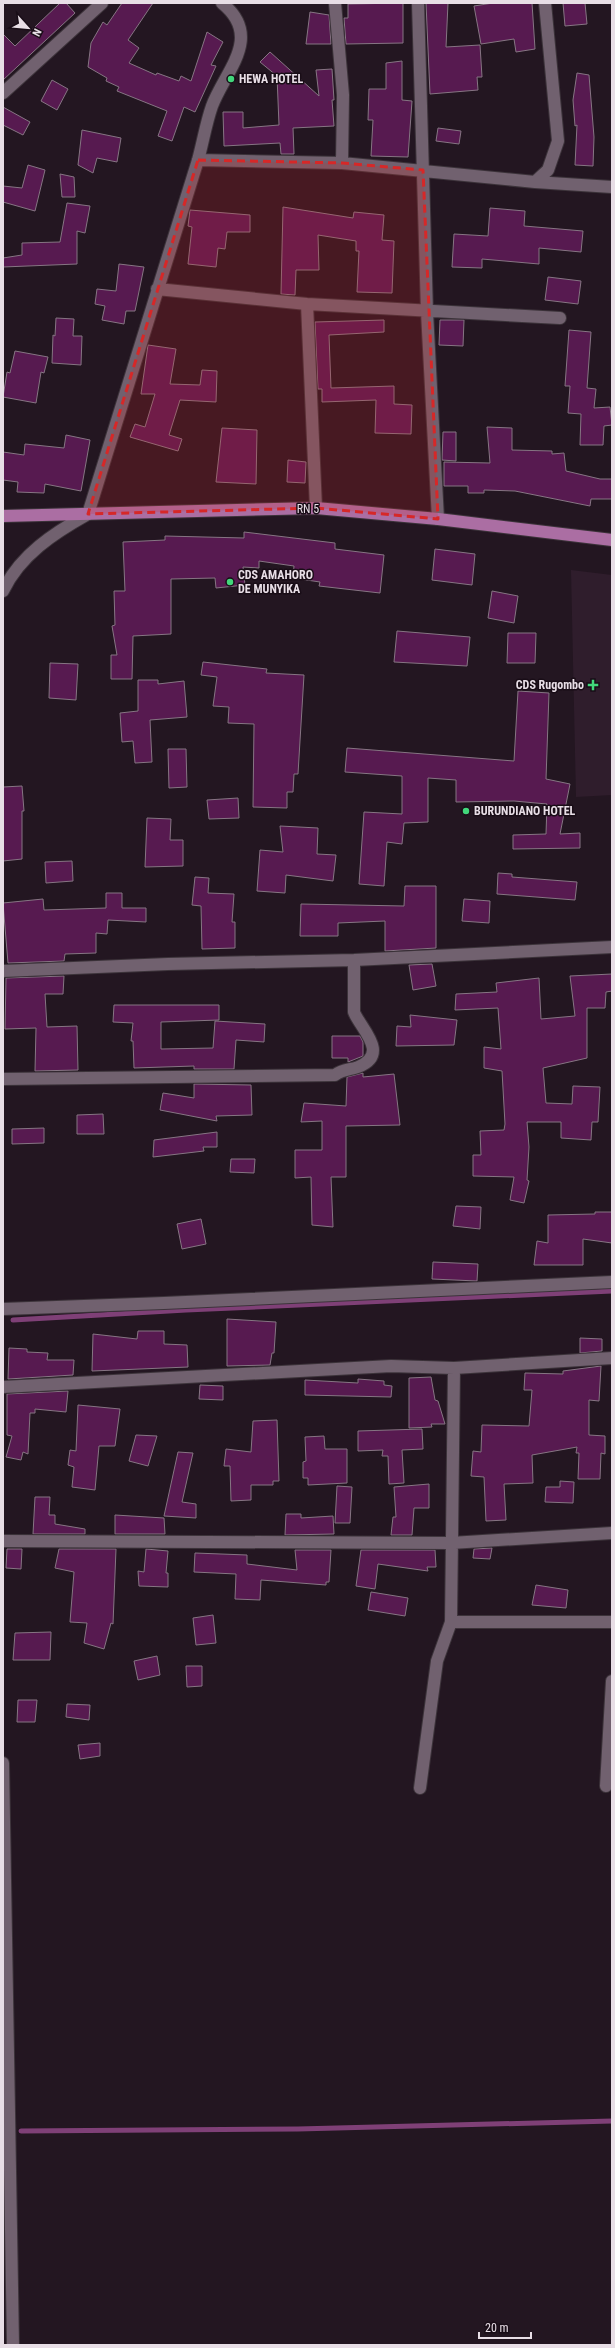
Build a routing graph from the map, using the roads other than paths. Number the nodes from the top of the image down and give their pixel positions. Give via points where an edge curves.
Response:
1 (102, 3) edge
2 (222, 3) edge
3 (335, 3) edge
4 (418, 3) edge
5 (545, 3) edge
6 (3, 93) edge
7 (198, 160) junction
8 (342, 163) junction
9 (423, 170) junction
10 (535, 182) junction
11 (612, 187) edge
12 (157, 289) junction
13 (307, 304) junction
14 (427, 312) junction
15 (560, 318) dead end
16 (316, 508) junction
17 (88, 514) junction
18 (3, 516) edge
19 (438, 519) junction
20 (612, 540) edge
21 (3, 591) edge
22 (612, 947) edge
23 (354, 960) junction
24 (3, 971) edge
25 (3, 1079) edge
26 (612, 1282) edge
27 (3, 1308) edge
28 (612, 1358) edge
29 (454, 1368) junction
30 (3, 1387) edge
31 (612, 1533) edge
32 (3, 1541) edge
33 (450, 1543) junction
34 (451, 1622) junction
35 (612, 1622) edge
36 (612, 1681) edge
37 (3, 1763) edge
38 (606, 1786) dead end
39 (420, 1788) dead end
40 (13, 2345) edge

1 - 6 street
2 - 7 street via 238,21 241,42 235,65 212,107
3 - 8 street via 343,95
4 - 9 street
5 - 10 street via 558,141 548,170
7 - 8 street
7 - 12 street
8 - 9 street
9 - 10 street
9 - 14 street
10 - 11 street
12 - 13 street
12 - 17 street
13 - 14 street
13 - 16 street
14 - 15 street
14 - 19 street
16 - 17 main road, RN 5 / RN 5
16 - 19 main road, RN 5 / RN 5
17 - 18 main road, RN 5 / RN 5
17 - 21 street via 59,530 21,562
19 - 20 main road, RN 5 / RN 5
22 - 23 street
23 - 24 street via 161,964
23 - 25 street via 354,1012 372,1041 372,1054 358,1067 342,1070 335,1075
26 - 27 street via 172,1303
28 - 29 street
29 - 30 street via 391,1366
29 - 33 street
31 - 33 street
32 - 33 street
33 - 34 street
34 - 35 street
34 - 39 street via 437,1661
36 - 38 street
37 - 40 street

